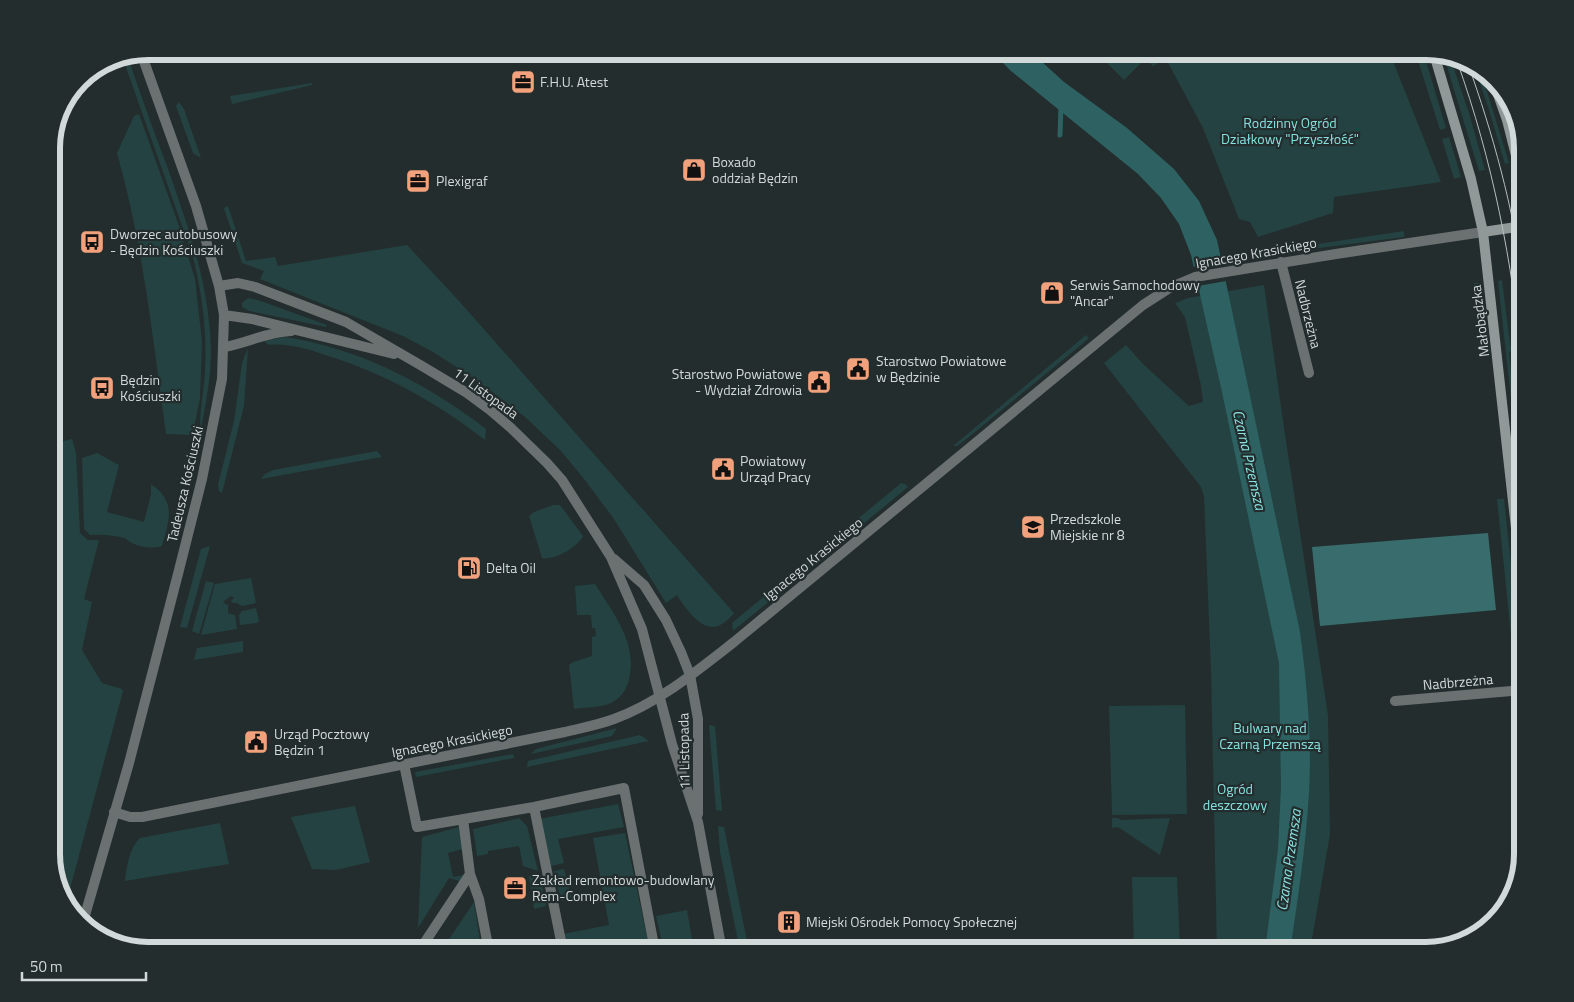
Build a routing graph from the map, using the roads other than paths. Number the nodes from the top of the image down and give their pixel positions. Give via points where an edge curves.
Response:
1 (144, 60) edge
2 (1436, 61) edge
3 (1500, 102) edge
4 (1514, 148) edge
5 (1514, 227) edge
6 (1483, 232) junction
7 (1281, 262) junction
8 (219, 286) junction
9 (224, 316) junction
10 (304, 331) junction
11 (224, 348) junction
12 (406, 357) junction
13 (1308, 373) dead end
14 (1514, 510) edge
15 (611, 557) junction
16 (690, 675) junction
17 (1514, 691) edge
18 (660, 695) junction
19 (1395, 701) dead end
20 (404, 764) junction
21 (534, 807) junction
22 (114, 812) junction
23 (463, 819) junction
24 (698, 822) junction
25 (470, 874) junction
26 (85, 915) edge
27 (425, 942) edge
28 (487, 942) edge
29 (561, 942) edge
30 (653, 942) edge
31 (720, 942) edge

1 - 8 street, Tadeusza Kościuszki via 196,206
2 - 6 street, Małobądzka
3 - 4 street
5 - 6 street
6 - 7 street, Ignacego Krasickiego
6 - 14 street, Małobądzka
7 - 13 street, Nadbrzeżna
7 - 16 street, Ignacego Krasickiego via 1195,278 1171,287 1144,305 750,630
8 - 9 street, Tadeusza Kościuszki
8 - 12 street, 11 Listopada via 238,283 255,287 346,322
9 - 10 street, 11 Listopada via 252,318
9 - 11 street, Tadeusza Kościuszki
10 - 11 street, 11 Listopada via 277,332
10 - 12 street, 11 Listopada
11 - 22 street, Tadeusza Kościuszki via 222,379 202,479
12 - 15 street, 11 Listopada via 467,393 511,428 547,463 562,480
15 - 16 street, 11 Listopada via 644,586 666,620
15 - 18 street, 11 Listopada via 642,629
16 - 18 street, Ignacego Krasickiego
16 - 24 street, 11 Listopada via 698,720
17 - 19 street, Nadbrzeżna
18 - 20 street, Ignacego Krasickiego via 596,725
18 - 24 street, 11 Listopada via 672,744
20 - 22 street, Ignacego Krasickiego via 142,817
20 - 23 street via 417,827
21 - 23 street
21 - 29 street
21 - 30 street via 624,788
22 - 26 street, Tadeusza Kościuszki
23 - 25 street
24 - 31 street, 11 Listopada
25 - 27 street
25 - 28 street via 479,899

